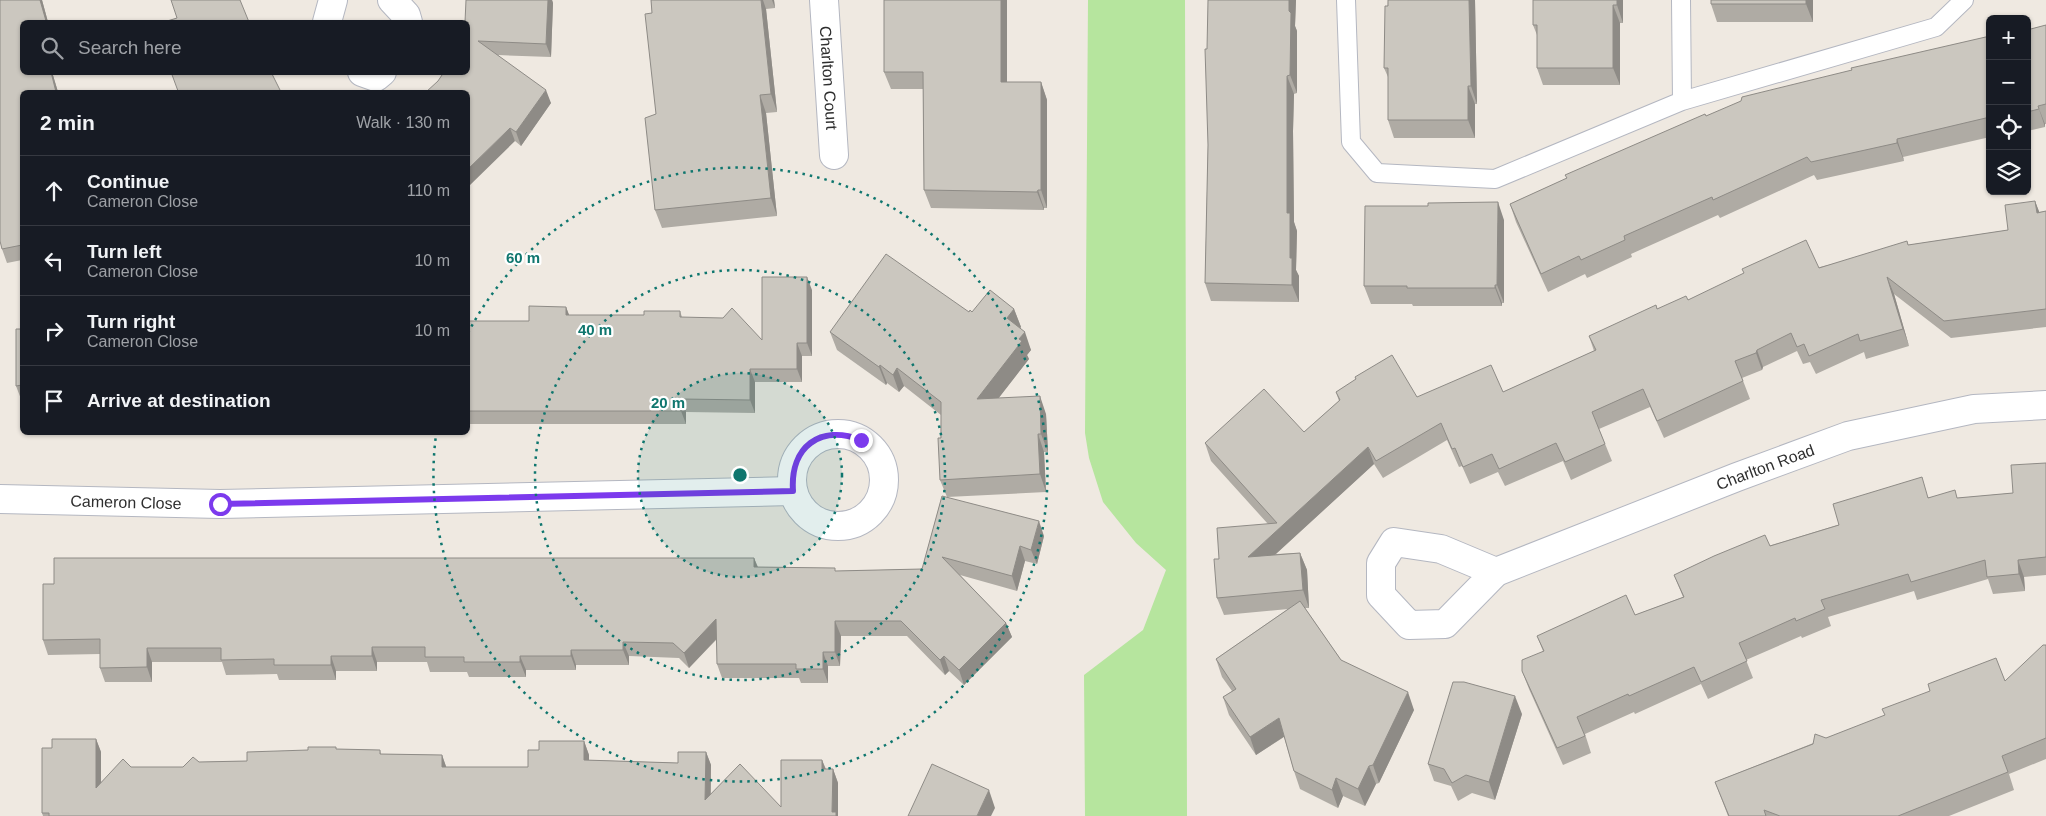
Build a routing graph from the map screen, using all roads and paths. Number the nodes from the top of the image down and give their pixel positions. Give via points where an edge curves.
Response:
1 (333, 0) edge
2 (392, 0) edge
3 (824, 0) edge
4 (1346, 0) edge
5 (1681, 0) edge
6 (1964, 0) edge
7 (328, 20) edge
8 (407, 20) edge
9 (1682, 101) junction
10 (834, 155) dead end
11 (2046, 405) edge
12 (793, 491) dead end
13 (0, 499) edge
14 (1496, 572) dead end

1 - 7 street
2 - 8 street
3 - 10 street, Charlton Court
4 - 9 lane via 1351,142 1377,172 1496,179
5 - 9 lane
6 - 9 lane via 1936,27
11 - 14 street, Charlton Road via 1974,410 1848,436
12 - 13 street, Cameron Close via 220,504

